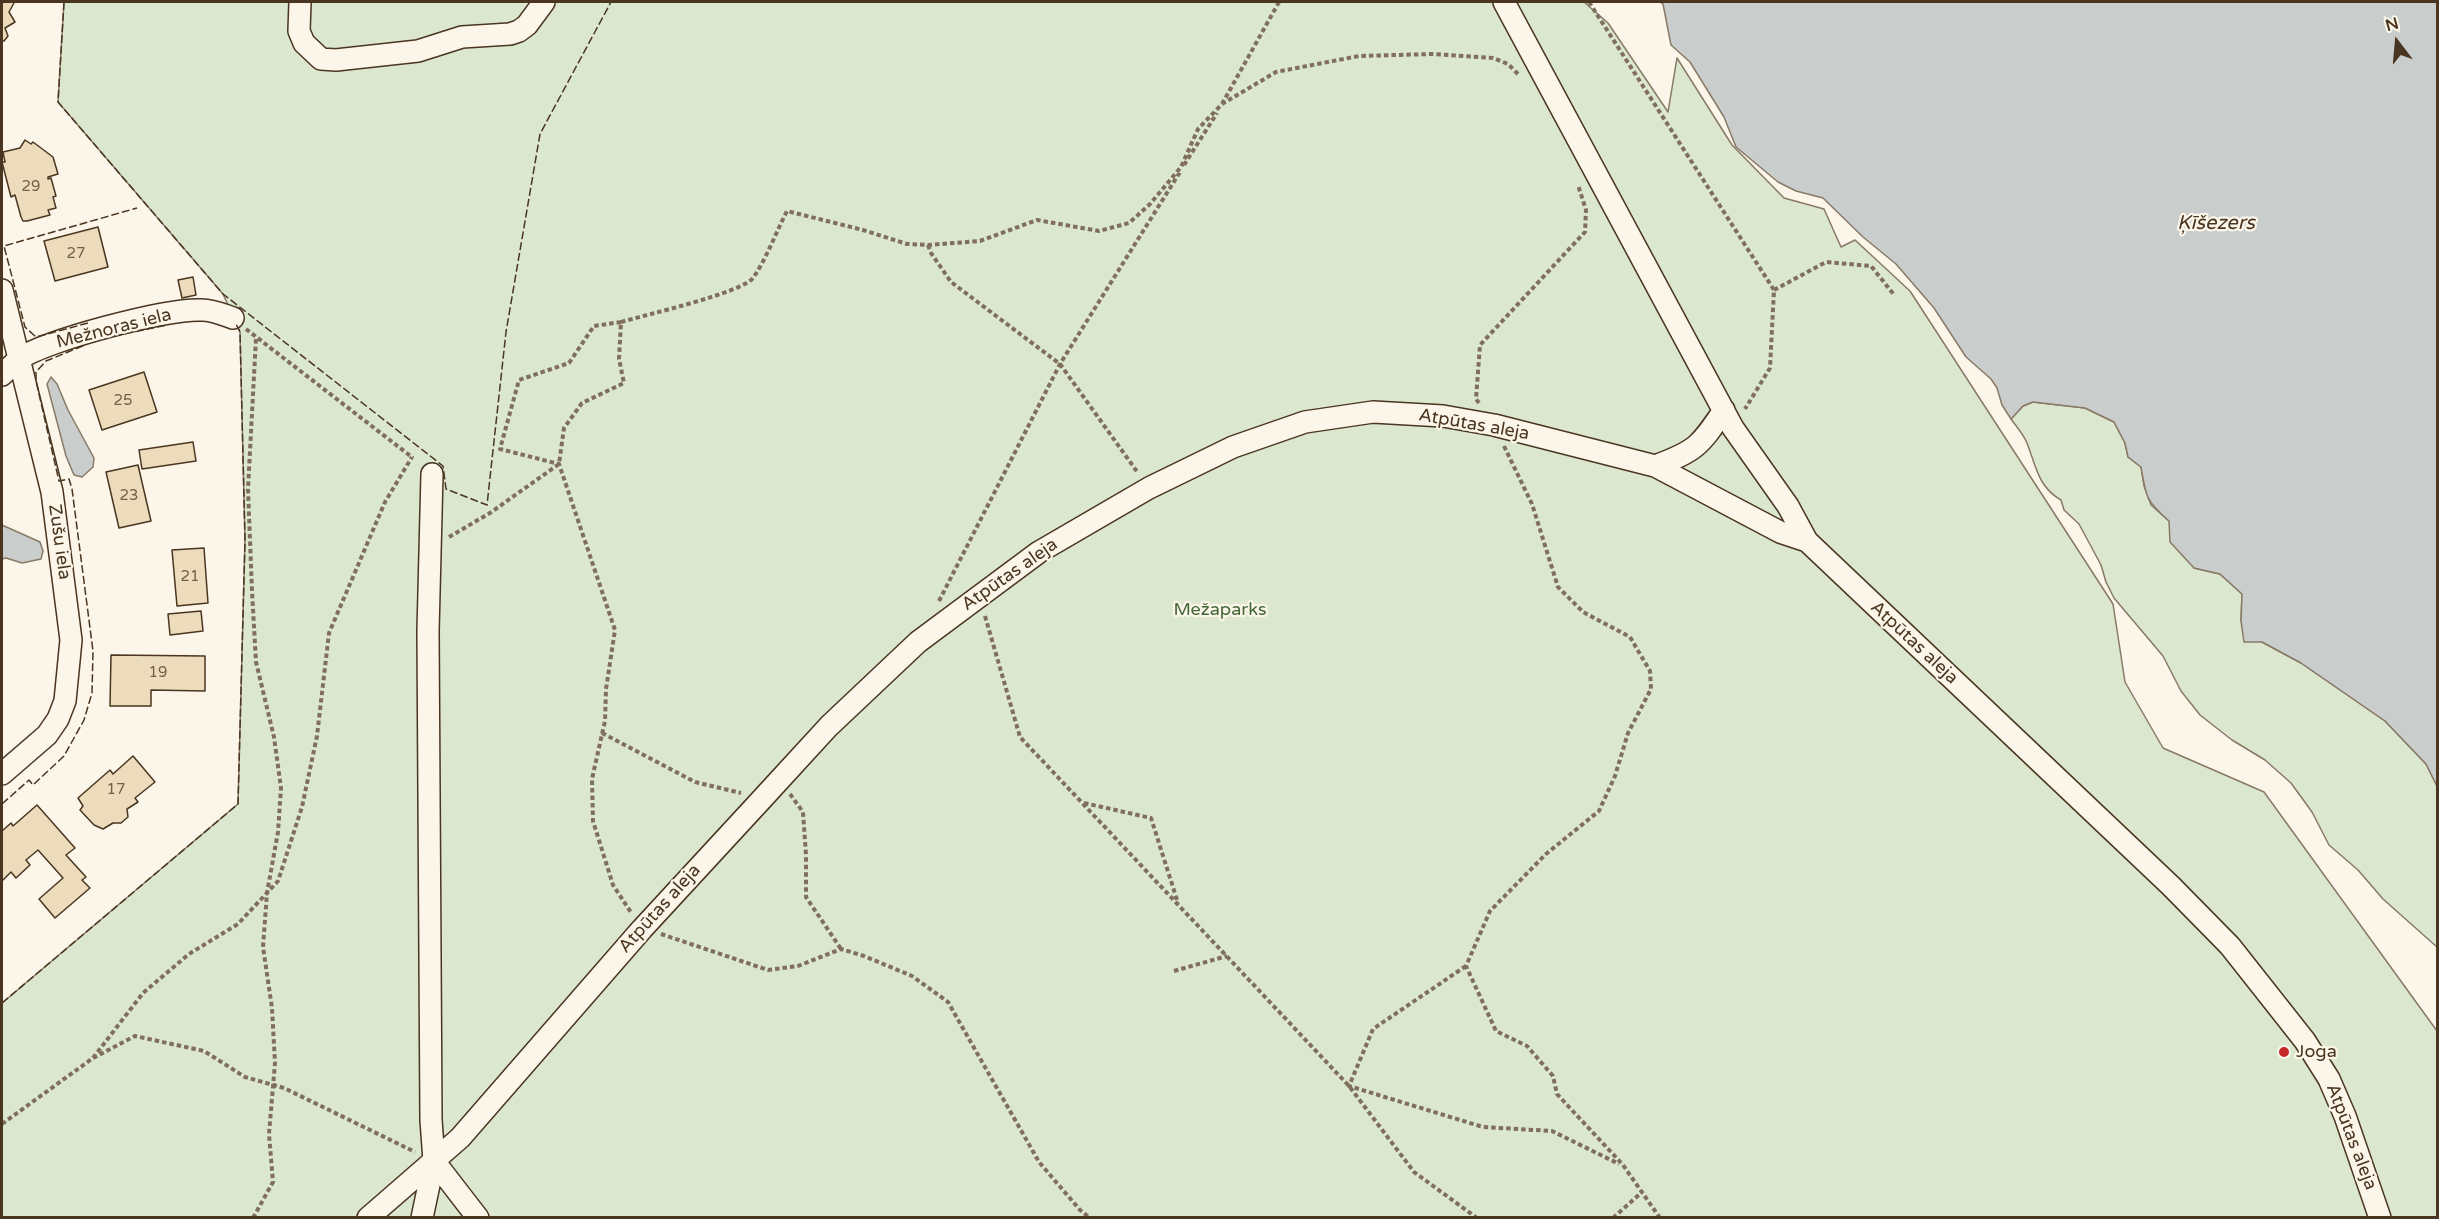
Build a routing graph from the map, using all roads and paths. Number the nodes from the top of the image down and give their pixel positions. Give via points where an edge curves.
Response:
1 (300, 2) edge
2 (544, 2) edge
3 (1279, 2) edge
4 (1504, 2) edge
5 (1589, 2) edge
6 (1527, 83) dead end
7 (1222, 104) junction
8 (1577, 182) dead end
9 (928, 245) junction
10 (2, 290) edge
11 (1774, 290) junction
12 (1895, 296) dead end
13 (233, 318) joint
14 (621, 322) junction
15 (256, 338) junction
16 (20, 359) junction
17 (1060, 364) junction
18 (2, 375) edge
19 (1729, 419) junction
20 (1494, 425) junction
21 (412, 457) junction
22 (559, 464) junction
23 (1656, 466) junction
24 (432, 474) joint
25 (1149, 488) junction
26 (1807, 541) junction
27 (430, 547) junction
28 (979, 595) junction
29 (934, 611) dead end
30 (602, 733) junction
31 (2, 774) edge
32 (779, 780) junction
33 (762, 799) junction
34 (1083, 803) junction
35 (267, 893) junction
36 (1179, 905) junction
37 (642, 929) junction
38 (841, 949) junction
39 (1227, 956) junction
40 (1466, 966) junction
41 (1174, 971) dead end
42 (93, 1058) junction
43 (273, 1085) junction
44 (1349, 1086) junction
45 (2, 1124) edge
46 (434, 1161) junction
47 (1623, 1165) junction
48 (1642, 1192) junction
49 (254, 1218) edge
50 (368, 1218) edge
51 (422, 1218) edge
52 (478, 1218) edge
53 (1090, 1218) edge
54 (1477, 1218) edge
55 (1613, 1218) edge
56 (1660, 1218) edge
57 (2380, 1218) edge

1 - 2 street via 298,31 304,43 321,59 336,60 417,51 462,37 510,34 527,26
3 - 7 path
4 - 19 street
5 - 11 path
6 - 7 path via 1508,64 1493,58 1433,54 1359,56 1276,72
7 - 9 path via 1198,129 1181,167 1129,223 1099,231 1037,220 980,241
7 - 17 path
8 - 20 path via 1586,210 1585,232 1480,345 1476,399
9 - 14 path via 907,244 787,211 752,280 719,296
9 - 17 path via 951,282
10 - 16 street, Zušu iela
11 - 12 path via 1826,262 1871,267
11 - 19 path via 1770,368
13 - 15 path
13 - 16 street, Mežnoras iela via 203,310 142,319 48,346
14 - 22 path via 619,359 624,383 582,403 564,428
14 - 22 path via 594,326 569,363 519,380 500,449
15 - 21 path
15 - 35 path via 248,489 256,662 274,737 281,788
16 - 18 street, Mežnoras iela
16 - 31 street, Zušu iela via 52,492 71,640 65,701 58,718 47,735
17 - 25 path
17 - 29 path
19 - 23 street via 1682,456
19 - 26 street
20 - 23 street, Atpūtas aleja
20 - 25 street, Atpūtas aleja via 1443,416 1372,412 1305,422 1233,447
20 - 40 path via 1532,504 1558,587 1583,612 1630,637 1650,671 1651,689 1628,733 1599,811 1546,854 1490,911
21 - 24 path
21 - 35 path via 385,502 329,633 317,736 302,807 278,881
22 - 27 path via 490,513
22 - 30 path via 615,630
23 - 26 street, Atpūtas aleja via 1780,532
24 - 27 street
25 - 28 street, Atpūtas aleja via 1039,552
26 - 57 street, Atpūtas aleja via 2230,946 2329,1079
27 - 46 street via 430,1120
28 - 32 street, Atpūtas aleja via 918,642 829,726
28 - 34 path via 1020,736
30 - 33 path via 695,782
30 - 37 path via 592,779 593,821 613,885
32 - 33 street, Atpūtas aleja
32 - 38 path via 803,812 806,897
33 - 37 street, Atpūtas aleja
34 - 36 path
34 - 36 path via 1151,818
35 - 42 path via 238,924 189,954 142,993
35 - 43 path via 263,947 272,1008
36 - 39 path
37 - 38 path via 768,970 798,966
37 - 46 street, Atpūtas aleja via 460,1138
38 - 53 path via 912,976 948,1002 1039,1162
39 - 41 path
39 - 44 path
40 - 44 path via 1373,1029
40 - 47 path via 1496,1031 1527,1046 1553,1076 1557,1094
42 - 43 path via 135,1036 204,1051 245,1077
42 - 45 path
43 - 46 path
43 - 49 path via 269,1134 273,1182
44 - 47 path via 1483,1127 1552,1131
44 - 54 path via 1414,1172
46 - 50 street, Atpūtas aleja
46 - 51 street
46 - 52 street
47 - 48 path
48 - 55 path
48 - 56 path

